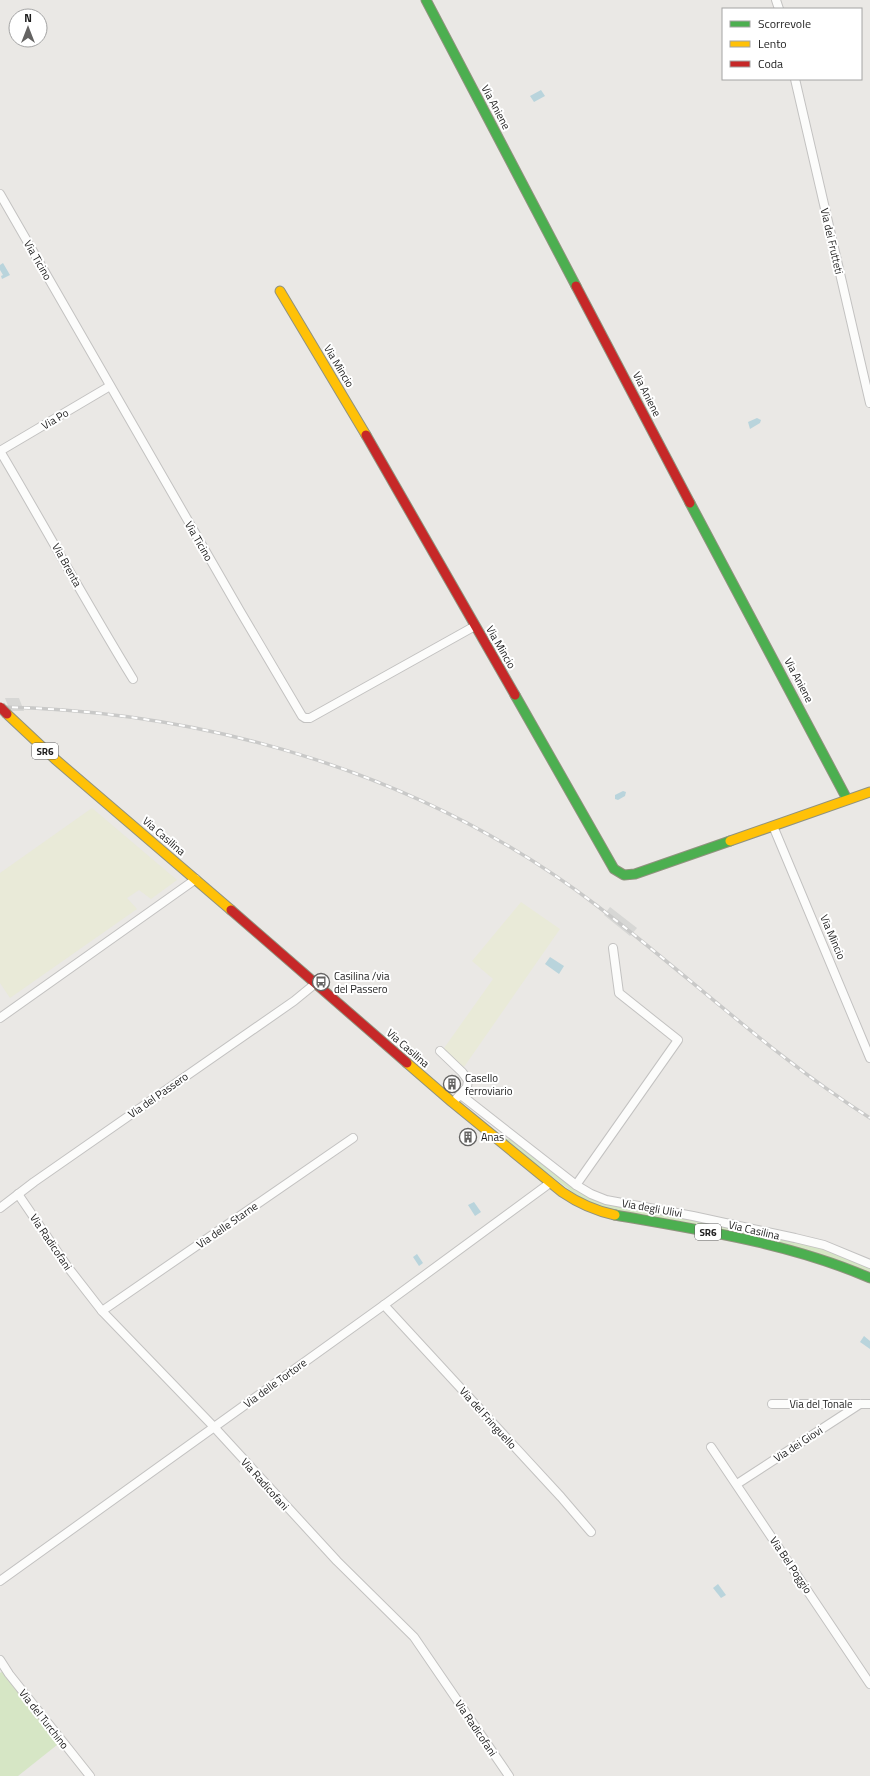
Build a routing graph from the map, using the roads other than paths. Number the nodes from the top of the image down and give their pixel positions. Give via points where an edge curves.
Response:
1 (426, 0) edge
2 (795, 80) edge
3 (0, 194) edge
4 (280, 291) dead end
5 (110, 386) junction
6 (870, 403) edge
7 (0, 451) edge
8 (475, 626) junction
9 (132, 679) dead end
10 (0, 707) edge
11 (870, 792) edge
12 (847, 799) junction
13 (773, 826) junction
14 (196, 879) junction
15 (613, 948) dead end
16 (316, 983) junction
17 (0, 1018) edge
18 (440, 1051) dead end
19 (870, 1058) edge
20 (461, 1095) junction
21 (452, 1102) junction
22 (353, 1138) dead end
23 (550, 1183) junction
24 (576, 1185) junction
25 (18, 1194) junction
26 (0, 1208) edge
27 (870, 1264) edge
28 (870, 1278) edge
29 (384, 1305) junction
30 (102, 1311) junction
31 (772, 1404) dead end
32 (860, 1404) junction
33 (870, 1404) edge
34 (214, 1427) junction
35 (711, 1447) dead end
36 (737, 1484) junction
37 (591, 1532) dead end
38 (0, 1581) edge
39 (0, 1660) edge
40 (870, 1684) edge
41 (90, 1776) edge
42 (509, 1776) edge

1 - 12 street, Via Aniene
2 - 6 street, Via dei Frutteti
3 - 5 street, Via Ticino
4 - 8 street, Via Mincio
5 - 7 street, Via Po
5 - 8 street, Via Ticino via 304,717 310,718
7 - 9 street, Via Brenta
8 - 13 street, Via Mincio via 616,872 635,874
10 - 14 street, Via Casilina / SR6, bridge via 60,763
11 - 12 street, Via Mincio
12 - 13 street, Via Mincio
13 - 19 street, Via Mincio
14 - 16 street, Via Casilina / SR6
14 - 17 street
15 - 24 street via 619,993 678,1040
16 - 21 street, Via Casilina / SR6
16 - 25 street, Via del Passero
18 - 20 street via 467,1078 468,1086
20 - 21 street
20 - 24 street, Via degli Ulivi
21 - 23 street, Via Casilina / SR6
22 - 30 street, Via delle Starne
23 - 28 street, Via Casilina / SR6 via 577,1202 600,1212 796,1252
23 - 29 street, Via delle Tortore
24 - 27 street, Via degli Ulivi via 606,1200 739,1225 824,1245
25 - 26 street, Via del Passero
25 - 30 street, Via Radicofani via 67,1266
29 - 34 street, Via delle Tortore
29 - 37 street, Via del Fringuello
30 - 34 street, Via Radicofani
31 - 32 street, Via del Tonale
32 - 33 street, Via del Tonale
32 - 36 street, Via dei Giovi
34 - 38 street, Via delle Tortore
34 - 42 street, Via Radicofani via 337,1561 414,1636
35 - 36 street, Via Bel Poggio
36 - 40 street, Via Bel Poggio
39 - 41 street, Via del Turchino

